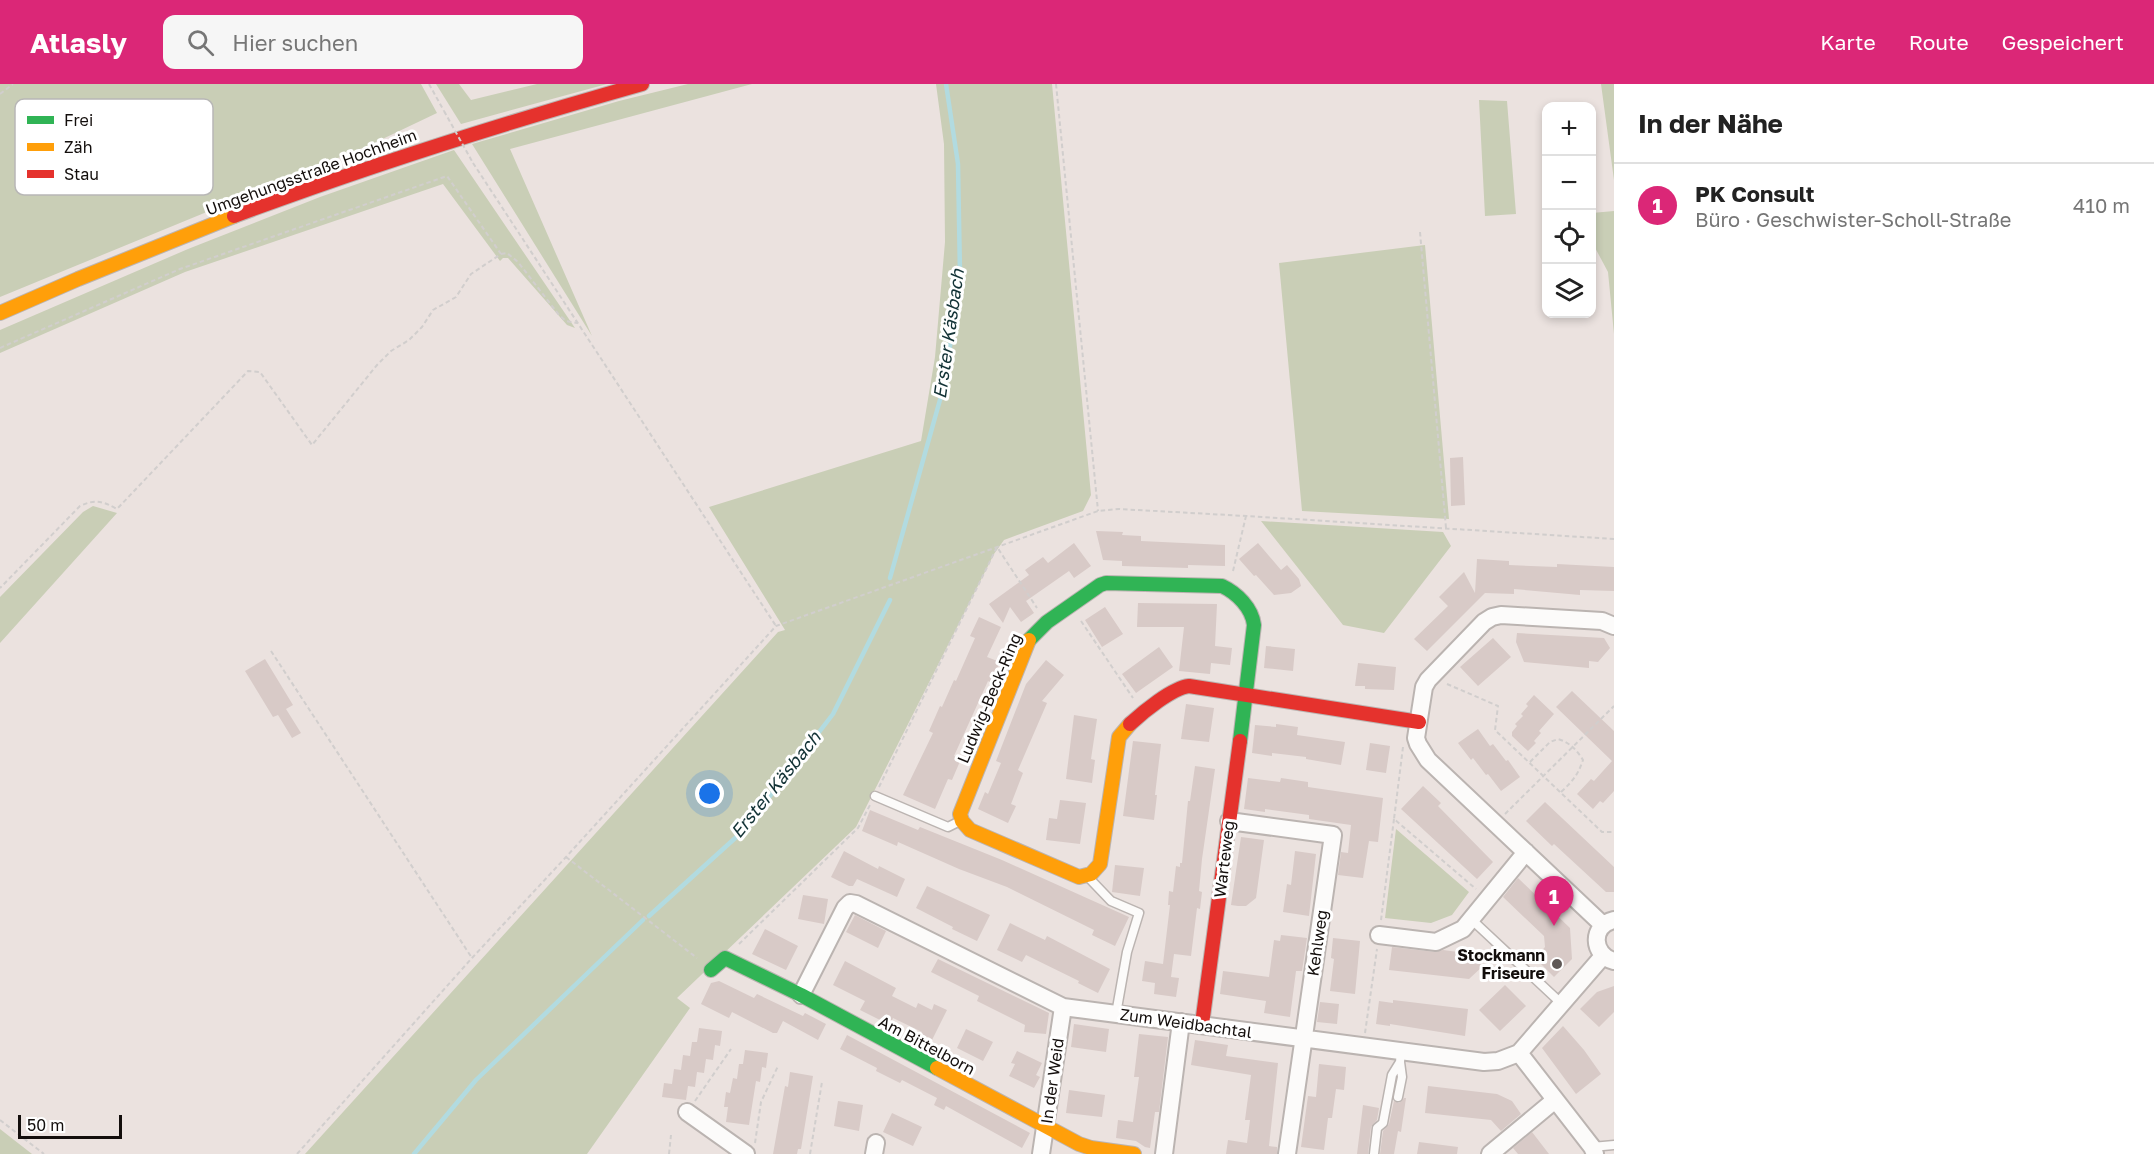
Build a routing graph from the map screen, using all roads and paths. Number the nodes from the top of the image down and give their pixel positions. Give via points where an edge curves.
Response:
1 (13, 84) edge
2 (429, 84) edge
3 (642, 84) edge
4 (1056, 84) edge
5 (0, 94) edge
6 (1420, 232) dead end
7 (501, 254) junction
8 (0, 313) edge
9 (577, 323) junction
10 (0, 348) edge
11 (1098, 511) junction
12 (1246, 516) junction
13 (1446, 528) junction
14 (1614, 539) edge
15 (997, 547) junction
16 (0, 588) edge
17 (1229, 588) junction
18 (1071, 606) junction
19 (1047, 622) junction
20 (776, 626) junction
21 (1614, 626) edge
22 (271, 651) dead end
23 (1434, 674) junction
24 (1246, 694) junction
25 (1614, 706) edge
26 (1143, 713) junction
27 (1413, 721) junction
28 (1573, 748) junction
29 (1530, 762) junction
30 (1545, 776) junction
31 (1561, 792) junction
32 (875, 796) junction
33 (962, 820) junction
34 (1228, 821) junction
35 (1495, 823) junction
36 (1614, 832) edge
37 (1526, 852) junction
38 (567, 857) junction
39 (1087, 877) junction
40 (1487, 899) junction
41 (1471, 919) junction
42 (1609, 922) edge
43 (1379, 935) dead end
44 (471, 958) junction
45 (724, 958) junction
46 (1608, 959) edge
47 (711, 970) joint
48 (801, 995) junction
49 (1562, 1004) junction
50 (1063, 1007) junction
51 (1116, 1014) junction
52 (1181, 1022) junction
53 (1202, 1024) junction
54 (1303, 1039) junction
55 (731, 1049) dead end
56 (1519, 1053) junction
57 (1400, 1056) junction
58 (778, 1066) dead end
59 (822, 1082) dead end
60 (1398, 1097) dead end
61 (1555, 1100) junction
62 (687, 1112) joint
63 (0, 1120) edge
64 (1045, 1127) junction
65 (671, 1135) dead end
66 (1614, 1144) edge
67 (750, 1149) edge
68 (1593, 1150) edge
69 (45, 1154) edge
70 (297, 1154) edge
71 (669, 1154) edge
72 (810, 1154) edge
73 (1041, 1154) edge
74 (1134, 1154) edge
75 (1164, 1154) edge
76 (1287, 1154) edge
77 (1374, 1154) edge
78 (1490, 1154) edge

1 - 5 path
2 - 9 path, bridge via 472,163
3 - 8 street, Umgehungsstraße Hochheim via 483,129 334,179
4 - 11 path
6 - 13 path
7 - 9 path via 507,253 518,262 559,315
7 - 10 path via 447,176 180,269
7 - 16 path via 471,274 456,297 433,310 409,340 377,365 312,445 260,372 248,371 117,509 92,500 80,506
9 - 20 path
11 - 12 path
11 - 15 path
12 - 13 path
12 - 17 path
13 - 14 path
15 - 19 path
15 - 20 path
15 - 32 path
17 - 18 street, Ludwig-Beck-Ring via 1106,583
17 - 24 street via 1253,618
18 - 19 street, Ludwig-Beck-Ring
18 - 26 path
19 - 33 street, Ludwig-Beck-Ring via 1030,638 961,809
20 - 38 path
21 - 23 street via 1602,621 1492,617
22 - 44 path
23 - 27 street via 1424,687
23 - 29 path via 1445,683 1498,706 1495,730
24 - 26 street via 1182,687
24 - 27 street
24 - 34 street, Warteweg
25 - 28 path
26 - 39 street via 1119,737 1102,856 1095,872
27 - 35 street via 1422,753
27 - 40 path via 1394,819
28 - 29 path via 1562,740 1554,740
28 - 30 path
28 - 31 path via 1583,760 1574,780
29 - 30 path
30 - 31 path
30 - 35 path
31 - 36 path via 1602,832
32 - 33 lane via 948,827
32 - 45 path via 858,828
33 - 39 street via 970,830 1071,875
34 - 53 street, Warteweg
34 - 54 street, Kehlweg via 1333,836
35 - 37 street
37 - 40 street
37 - 42 street
38 - 44 path
38 - 47 path
39 - 51 lane via 1111,901 1139,913 1127,952
40 - 41 street
41 - 43 street via 1463,929 1436,942
41 - 49 lane
42 - 46 street via 1596,937 1598,951
44 - 70 path
45 - 47 street
45 - 48 street, Am Bittelborn
46 - 49 street
48 - 50 street, Zum Weidbachtal via 850,903
48 - 64 street, Am Bittelborn
49 - 56 street
50 - 51 street, Zum Weidbachtal
50 - 64 street, In der Weid
51 - 52 street, Zum Weidbachtal
52 - 53 street, Zum Weidbachtal
52 - 75 street
53 - 54 street, Zum Weidbachtal
54 - 57 street, Zum Weidbachtal
54 - 76 street, Kehlweg
55 - 62 path
56 - 57 street, Zum Weidbachtal via 1484,1062
56 - 61 street
57 - 60 lane via 1402,1077
57 - 77 lane via 1392,1075 1383,1123 1377,1128
58 - 67 path via 761,1102
59 - 72 path
61 - 68 street
61 - 78 street
62 - 67 street
63 - 69 path
64 - 73 street, In der Weid
64 - 74 street, Am Bittelborn via 1091,1148
65 - 71 path
66 - 68 lane

